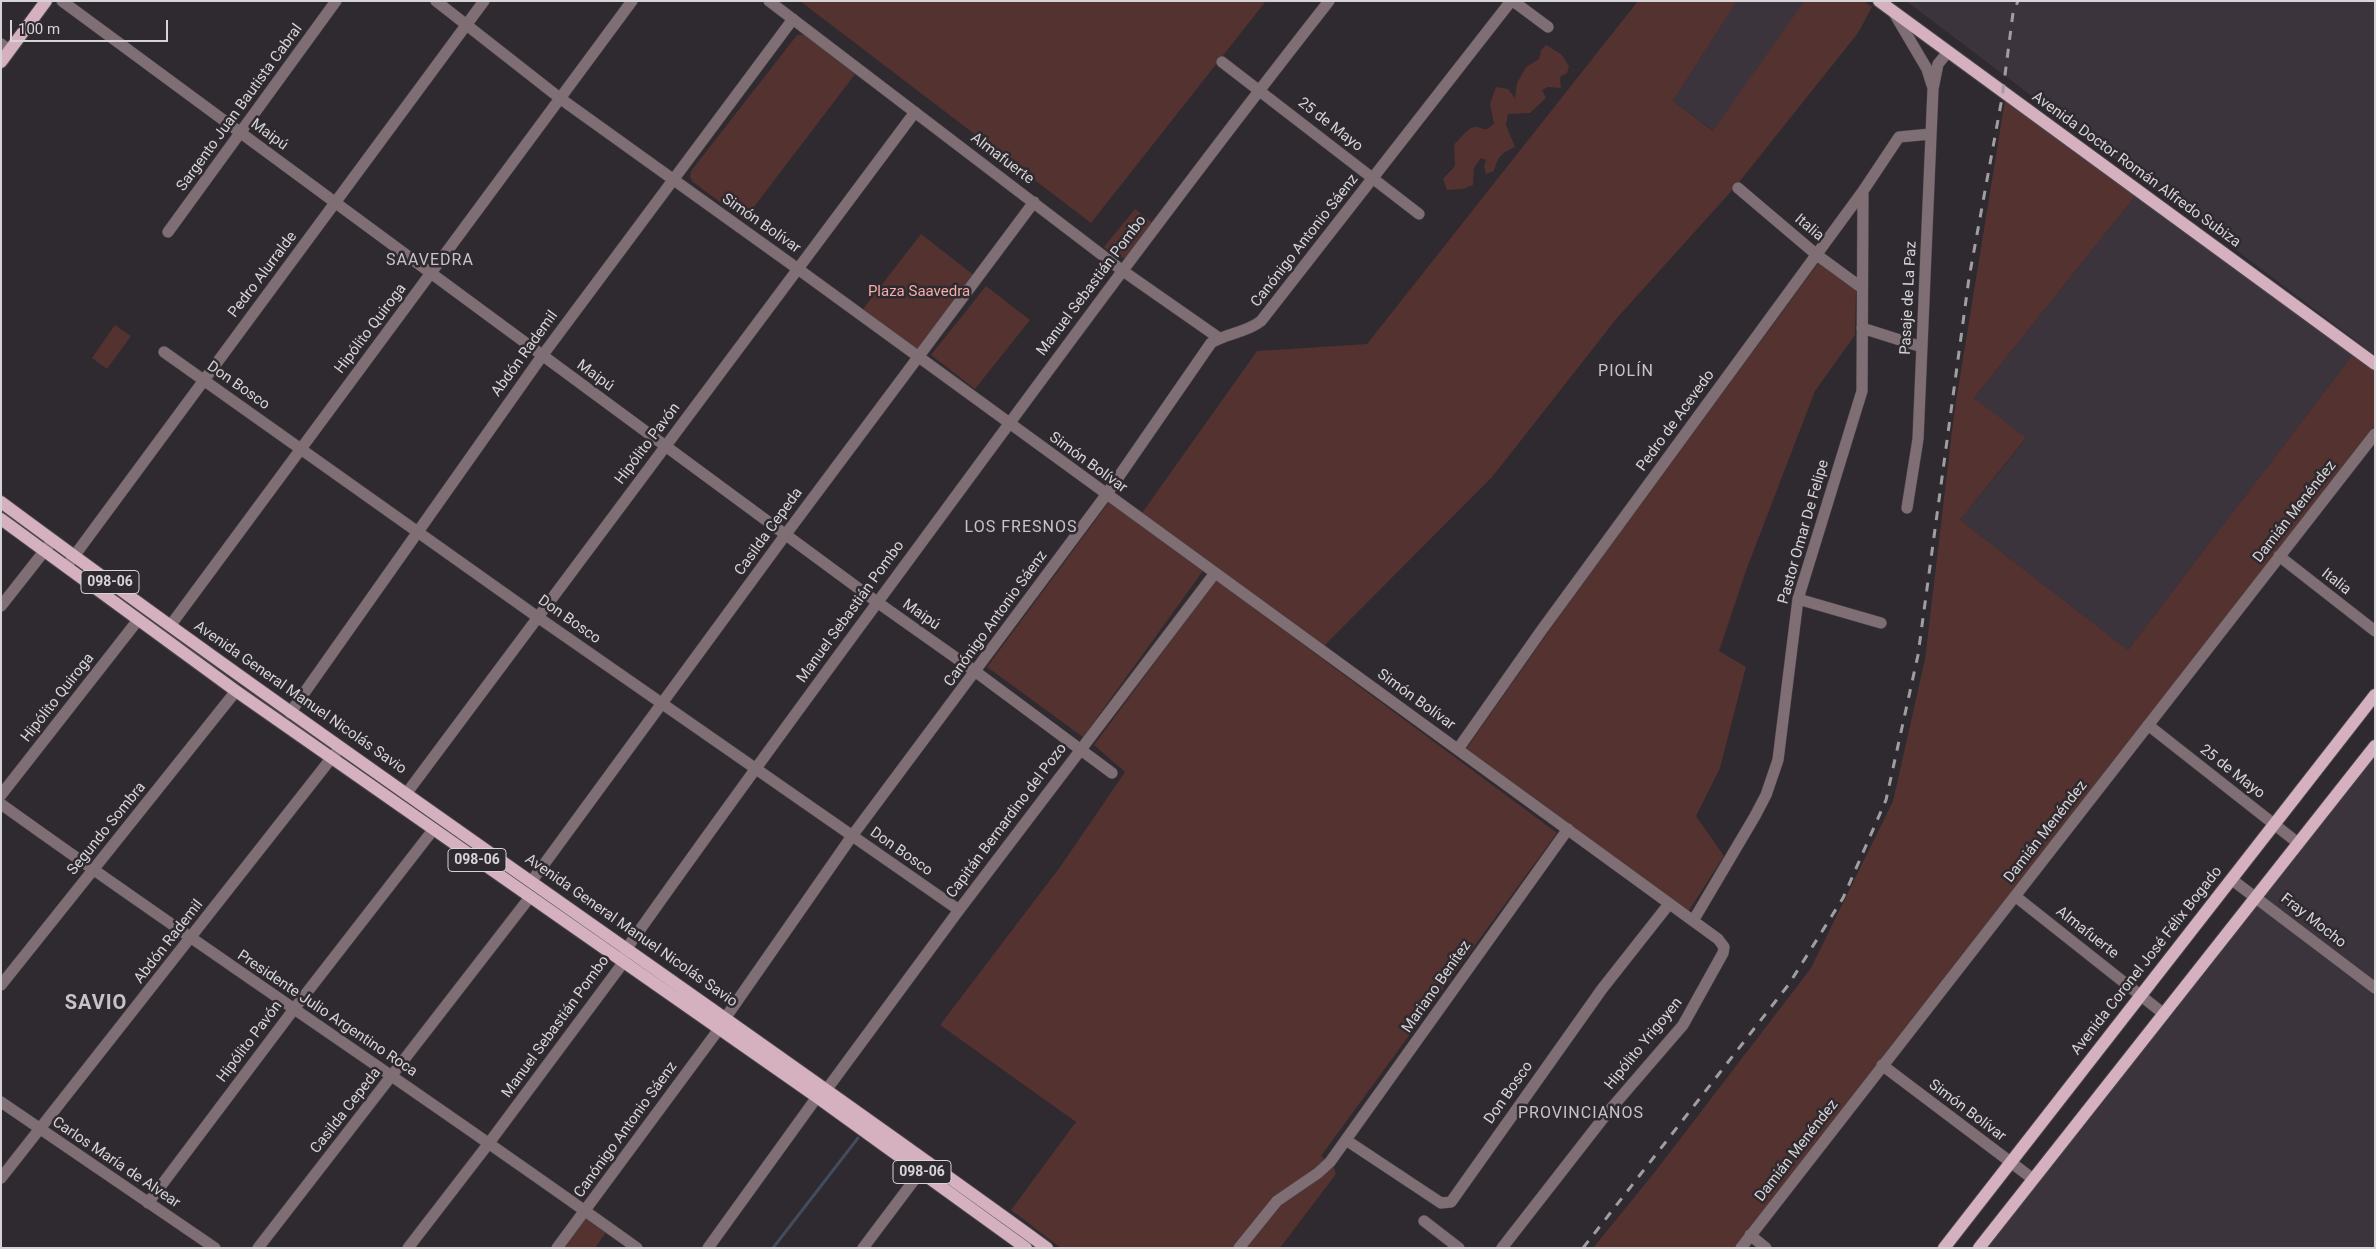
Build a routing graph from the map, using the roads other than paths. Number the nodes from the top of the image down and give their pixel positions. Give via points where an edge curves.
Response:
1 (46, 1) edge
2 (62, 1) edge
3 (336, 1) edge
4 (436, 1) edge
5 (484, 1) edge
6 (632, 1) edge
7 (769, 1) edge
8 (1329, 1) edge
9 (1512, 1) edge
10 (1879, 1) edge
11 (1893, 12) junction
12 (793, 19) junction
13 (467, 24) junction
14 (1548, 27) dead end
15 (5, 47) edge
16 (1948, 52) junction
17 (1, 62) edge
18 (1222, 62) dead end
19 (1933, 89) junction
20 (1260, 90) junction
21 (561, 98) junction
22 (915, 112) junction
23 (240, 133) junction
24 (1931, 134) junction
25 (1374, 179) junction
26 (672, 180) junction
27 (1738, 188) dead end
28 (1863, 191) junction
29 (1034, 202) junction
30 (336, 203) junction
31 (1419, 214) dead end
32 (168, 232) dead end
33 (1817, 255) junction
34 (798, 269) junction
35 (1123, 271) junction
36 (432, 274) junction
37 (1862, 288) junction
38 (1862, 328) junction
39 (1219, 338) junction
40 (1922, 348) junction
41 (164, 352) dead end
42 (542, 356) junction
43 (917, 357) junction
44 (2375, 364) edge
45 (204, 380) junction
46 (1008, 422) junction
47 (2375, 434) edge
48 (666, 445) junction
49 (300, 448) junction
50 (1106, 495) junction
51 (1, 502) edge
52 (1907, 508) dead end
53 (1, 519) edge
54 (417, 531) junction
55 (786, 534) junction
56 (53, 540) junction
57 (45, 551) junction
58 (74, 556) junction
59 (2279, 556) junction
60 (66, 567) junction
61 (1215, 573) junction
62 (1798, 599) junction
63 (877, 602) junction
64 (1, 606) edge
65 (539, 618) junction
66 (138, 620) junction
67 (1881, 623) dead end
68 (170, 626) junction
69 (2375, 631) edge
70 (976, 672) junction
71 (236, 691) junction
72 (2375, 695) edge
73 (662, 702) junction
74 (290, 713) junction
75 (2148, 726) junction
76 (2375, 746) edge
77 (1458, 749) junction
78 (1080, 750) junction
79 (336, 752) junction
80 (754, 768) junction
81 (1112, 772) dead end
82 (406, 794) junction
83 (1, 795) edge
84 (1, 804) edge
85 (2274, 824) junction
86 (1568, 829) junction
87 (433, 830) junction
88 (852, 836) junction
89 (2298, 843) junction
90 (93, 870) junction
91 (2231, 880) junction
92 (531, 882) junction
93 (2015, 896) junction
94 (2256, 896) junction
95 (530, 897) junction
96 (1670, 904) junction
97 (959, 910) junction
98 (1693, 921) junction
99 (191, 939) junction
100 (1724, 946) joint
101 (626, 948) junction
102 (623, 963) junction
103 (1, 985) edge
104 (2375, 988) edge
105 (2142, 995) junction
106 (294, 1009) junction
107 (2164, 1014) junction
108 (726, 1017) junction
109 (720, 1029) junction
110 (1882, 1066) junction
111 (393, 1076) junction
112 (822, 1093) junction
113 (1, 1102) edge
114 (39, 1129) junction
115 (1346, 1140) junction
116 (489, 1143) junction
117 (2010, 1163) junction
118 (921, 1171) junction
119 (1, 1178) edge
120 (2033, 1180) junction
121 (148, 1203) junction
122 (585, 1211) junction
123 (1424, 1221) dead end
124 (1750, 1235) junction
125 (1022, 1247) edge
126 (215, 1248) edge
127 (258, 1248) edge
128 (408, 1248) edge
129 (557, 1248) edge
130 (637, 1248) edge
131 (708, 1248) edge
132 (863, 1248) edge
133 (1046, 1248) edge
134 (1239, 1248) edge
135 (1459, 1248) edge
136 (1502, 1248) edge
137 (1741, 1248) edge
138 (1766, 1248) edge
139 (1944, 1248) edge
140 (1979, 1248) edge

1 - 15 main road
2 - 23 street, Maipú
3 - 23 street, Sargento Juan Bautista Cabral
4 - 13 street, Simón Bolívar
5 - 13 street, Pedro Alurralde
6 - 21 street, Hipólito Quiroga
7 - 12 street, Almafuerte
8 - 20 street, Manuel Sebastián Pombo
9 - 14 street
9 - 25 street, Canónigo Antonio Sáenz
10 - 11 main road, Avenida Doctor Román Alfredo Subiza
11 - 16 main road, Avenida Doctor Román Alfredo Subiza
11 - 19 street, Pasaje de La Paz via 1928,69
12 - 22 street, Almafuerte
12 - 26 street, Abdón Rademil
13 - 21 street, Simón Bolívar
13 - 30 street, Pedro Alurralde
15 - 17 main road
16 - 19 street, Pasaje de La Paz via 1938,64
16 - 44 main road, Avenida Doctor Román Alfredo Subiza
18 - 20 street, 25 de Mayo
19 - 24 street, Pasaje de La Paz
20 - 25 street, 25 de Mayo
20 - 35 street, Manuel Sebastián Pombo
21 - 26 street, Simón Bolívar
21 - 36 street, Hipólito Quiroga
22 - 29 street, Almafuerte
22 - 34 street, Hipólito Pavón
23 - 30 street, Maipú
23 - 32 street, Sargento Juan Bautista Cabral
24 - 28 street, Pedro de Acevedo via 1899,137
24 - 40 street, Pasaje de La Paz
25 - 31 street, 25 de Mayo
25 - 39 street, Canónigo Antonio Sáenz via 1261,321 1252,328
26 - 34 street, Simón Bolívar
26 - 42 street, Abdón Rademil
27 - 33 street, Italia
28 - 33 street, Pedro de Acevedo
28 - 37 street, Pastor Omar De Felipe
29 - 35 street, Almafuerte
29 - 43 street, Casilda Cepeda
30 - 36 street, Maipú
30 - 45 street, Pedro Alurralde
33 - 37 street, Italia
33 - 77 street, Pedro de Acevedo
34 - 43 street, Simón Bolívar
34 - 48 street, Hipólito Pavón
35 - 39 street, Almafuerte
35 - 46 street, Manuel Sebastián Pombo
36 - 42 street, Maipú
36 - 49 street, Hipólito Quiroga
37 - 38 street, Pastor Omar De Felipe
38 - 40 street
38 - 62 street, Pastor Omar De Felipe via 1862,391
39 - 50 street, Canónigo Antonio Sáenz via 1211,343
40 - 52 street, Pasaje de La Paz via 1918,439
41 - 45 street, Don Bosco
42 - 48 street, Maipú
42 - 54 street, Abdón Rademil
43 - 46 street, Simón Bolívar
43 - 55 street, Casilda Cepeda
45 - 49 street, Don Bosco
45 - 58 street, Pedro Alurralde
46 - 50 street, Simón Bolívar
46 - 63 street, Manuel Sebastián Pombo
47 - 59 street, Damián Menéndez
48 - 55 street, Maipú
48 - 65 street, Hipólito Pavón
49 - 54 street, Don Bosco
49 - 68 street, Hipólito Quiroga
50 - 61 street, Simón Bolívar
50 - 70 street, Canónigo Antonio Sáenz
51 - 56 main road, Avenida General Manuel Nicolás Savio / 098-06
53 - 57 main road, Avenida General Manuel Nicolás Savio / 098-06
54 - 65 street, Don Bosco
54 - 74 street, Abdón Rademil
55 - 63 street, Maipú
55 - 73 street, Casilda Cepeda
56 - 57 street
56 - 58 main road, Avenida General Manuel Nicolás Savio / 098-06
57 - 60 main road, Avenida General Manuel Nicolás Savio / 098-06
57 - 64 street
58 - 60 street, Pedro Alurralde
58 - 68 main road, Avenida General Manuel Nicolás Savio / 098-06
59 - 69 street, Italia
59 - 75 street, Damián Menéndez
60 - 66 main road, Avenida General Manuel Nicolás Savio / 098-06
61 - 77 street, Simón Bolívar
61 - 78 street, Capitán Bernardino del Pozo
62 - 67 street
62 - 98 street, Pastor Omar De Felipe via 1776,767 1766,796 1744,838
63 - 70 street, Maipú
63 - 80 street, Manuel Sebastián Pombo
65 - 73 street, Don Bosco
65 - 82 street, Hipólito Pavón
66 - 71 main road, Avenida General Manuel Nicolás Savio / 098-06
66 - 83 street, Hipólito Quiroga
68 - 74 main road, Avenida General Manuel Nicolás Savio / 098-06
70 - 78 street, Maipú
70 - 88 street, Canónigo Antonio Sáenz
71 - 79 main road, Avenida General Manuel Nicolás Savio / 098-06
71 - 90 street, Segundo Sombra
72 - 85 main road, Avenida Coronel José Félix Bogado
73 - 80 street, Don Bosco
73 - 92 street, Casilda Cepeda
74 - 79 main road, Avenida General Manuel Nicolás Savio / 098-06
75 - 85 street, 25 de Mayo
75 - 93 street, Damián Menéndez
76 - 89 main road
77 - 86 street, Simón Bolívar
78 - 81 street, Maipú
78 - 97 street, Capitán Bernardino del Pozo
79 - 82 main road, Avenida General Manuel Nicolás Savio / 098-06
79 - 87 main road, Avenida General Manuel Nicolás Savio / 098-06
79 - 99 street, Abdón Rademil
80 - 88 street, Don Bosco
80 - 101 street, Manuel Sebastián Pombo
82 - 92 main road, Avenida General Manuel Nicolás Savio / 098-06
84 - 90 street, Presidente Julio Argentino Roca
85 - 89 street, 25 de Mayo
85 - 91 main road, Avenida Coronel José Félix Bogado
86 - 96 street, Simón Bolívar
86 - 115 street, Mariano Benítez
87 - 95 main road, Avenida General Manuel Nicolás Savio / 098-06
87 - 106 street, Hipólito Pavón
88 - 97 street, Don Bosco
88 - 108 street, Canónigo Antonio Sáenz
89 - 94 main road
90 - 99 street, Presidente Julio Argentino Roca
90 - 103 street, Segundo Sombra
91 - 94 street, Fray Mocho
91 - 105 main road, Avenida Coronel José Félix Bogado
92 - 101 main road, Avenida General Manuel Nicolás Savio / 098-06
93 - 105 street, Almafuerte
93 - 110 street, Damián Menéndez
94 - 104 street, Fray Mocho
94 - 107 main road
95 - 102 main road, Avenida General Manuel Nicolás Savio / 098-06
95 - 111 street, Casilda Cepeda
96 - 98 street, Simón Bolívar
96 - 115 street, Don Bosco via 1602,989 1451,1202 1441,1203
97 - 112 street, Capitán Bernardino del Pozo
98 - 100 street, Simón Bolívar
99 - 106 street, Presidente Julio Argentino Roca
99 - 114 street, Abdón Rademil
100 - 136 street, Hipólito Yrigoyen via 1684,1025 1608,1112
101 - 102 street, Manuel Sebastián Pombo
101 - 108 main road, Avenida General Manuel Nicolás Savio / 098-06
102 - 109 main road, Avenida General Manuel Nicolás Savio / 098-06
102 - 116 street, Manuel Sebastián Pombo
105 - 107 street, Almafuerte
105 - 117 main road, Avenida Coronel José Félix Bogado
106 - 111 street, Presidente Julio Argentino Roca
106 - 121 street, Hipólito Pavón
107 - 120 main road
108 - 112 main road, Avenida General Manuel Nicolás Savio / 098-06
109 - 112 main road, Avenida General Manuel Nicolás Savio / 098-06
109 - 122 street, Canónigo Antonio Sáenz
110 - 117 street, Simón Bolívar
110 - 124 street, Damián Menéndez
111 - 116 street, Presidente Julio Argentino Roca
111 - 127 street, Casilda Cepeda
112 - 118 main road, Avenida General Manuel Nicolás Savio / 098-06
112 - 131 street, Capitán Bernardino del Pozo
112 - 133 main road, Avenida General Manuel Nicolás Savio / 098-06
113 - 114 street, Carlos María de Alvear
114 - 119 street, Abdón Rademil
114 - 121 street, Carlos María de Alvear
115 - 134 street, Mariano Benítez via 1318,1173 1277,1201
116 - 122 street, Presidente Julio Argentino Roca
116 - 128 street, Manuel Sebastián Pombo
117 - 120 street, Simón Bolívar
117 - 139 main road, Avenida Coronel José Félix Bogado
118 - 125 main road, Avenida General Manuel Nicolás Savio / 098-06
118 - 132 street
120 - 140 main road
121 - 126 street, Carlos María de Alvear
122 - 129 street, Canónigo Antonio Sáenz
122 - 130 street, Presidente Julio Argentino Roca
123 - 135 street
124 - 137 street, Damián Menéndez
124 - 138 street

